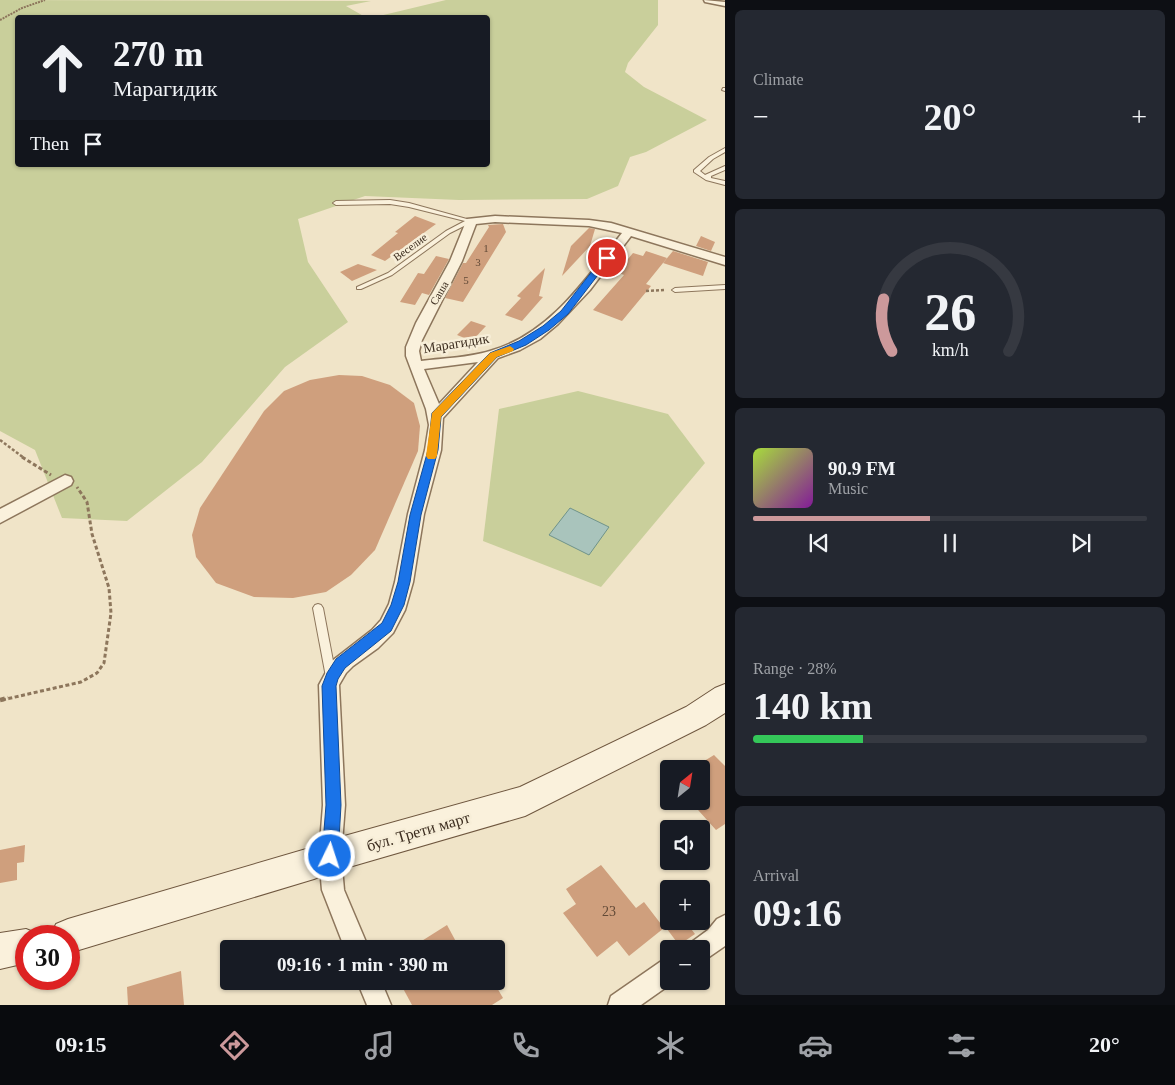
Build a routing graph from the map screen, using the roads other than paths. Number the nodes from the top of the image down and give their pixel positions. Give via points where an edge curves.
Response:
1 (708, 0) edge
2 (725, 4) edge
3 (725, 150) edge
4 (725, 168) edge
5 (708, 179) junction
6 (725, 183) edge
7 (336, 203) dead end
8 (472, 221) junction
9 (629, 231) junction
10 (725, 261) edge
11 (725, 287) edge
12 (359, 288) dead end
13 (674, 290) road end
14 (494, 355) junction
15 (417, 366) junction
16 (436, 416) junction
17 (65, 482) road end
18 (0, 518) edge
19 (318, 608) dead end
20 (331, 677) junction
21 (725, 697) edge
22 (330, 856) junction
23 (725, 927) edge
24 (80, 932) edge
25 (353, 940) edge
26 (710, 942) edge
27 (15, 949) edge
28 (0, 952) edge
29 (660, 977) edge
30 (373, 990) edge
31 (379, 1005) edge
32 (620, 1005) edge

1 - 2 street
3 - 5 lane via 698,168 696,172
4 - 5 lane via 708,175
5 - 6 lane
7 - 8 lane via 409,204
8 - 9 street via 589,223
8 - 12 lane, Веселие via 448,232 390,274
8 - 15 street, Саша via 466,244 414,341 411,353
9 - 10 street
9 - 14 street, Марагидик via 564,312 523,343
11 - 13 lane
14 - 15 street, Марагидик
14 - 16 street
15 - 16 street
16 - 20 street via 433,450 398,605 387,627 341,664
17 - 18 street
19 - 20 lane
20 - 22 street via 334,805
21 - 22 street, бул. Трети март via 696,716 526,801
22 - 24 street, бул. Трети март
22 - 25 street via 334,890
23 - 26 street
27 - 28 street
29 - 32 street
30 - 31 street

